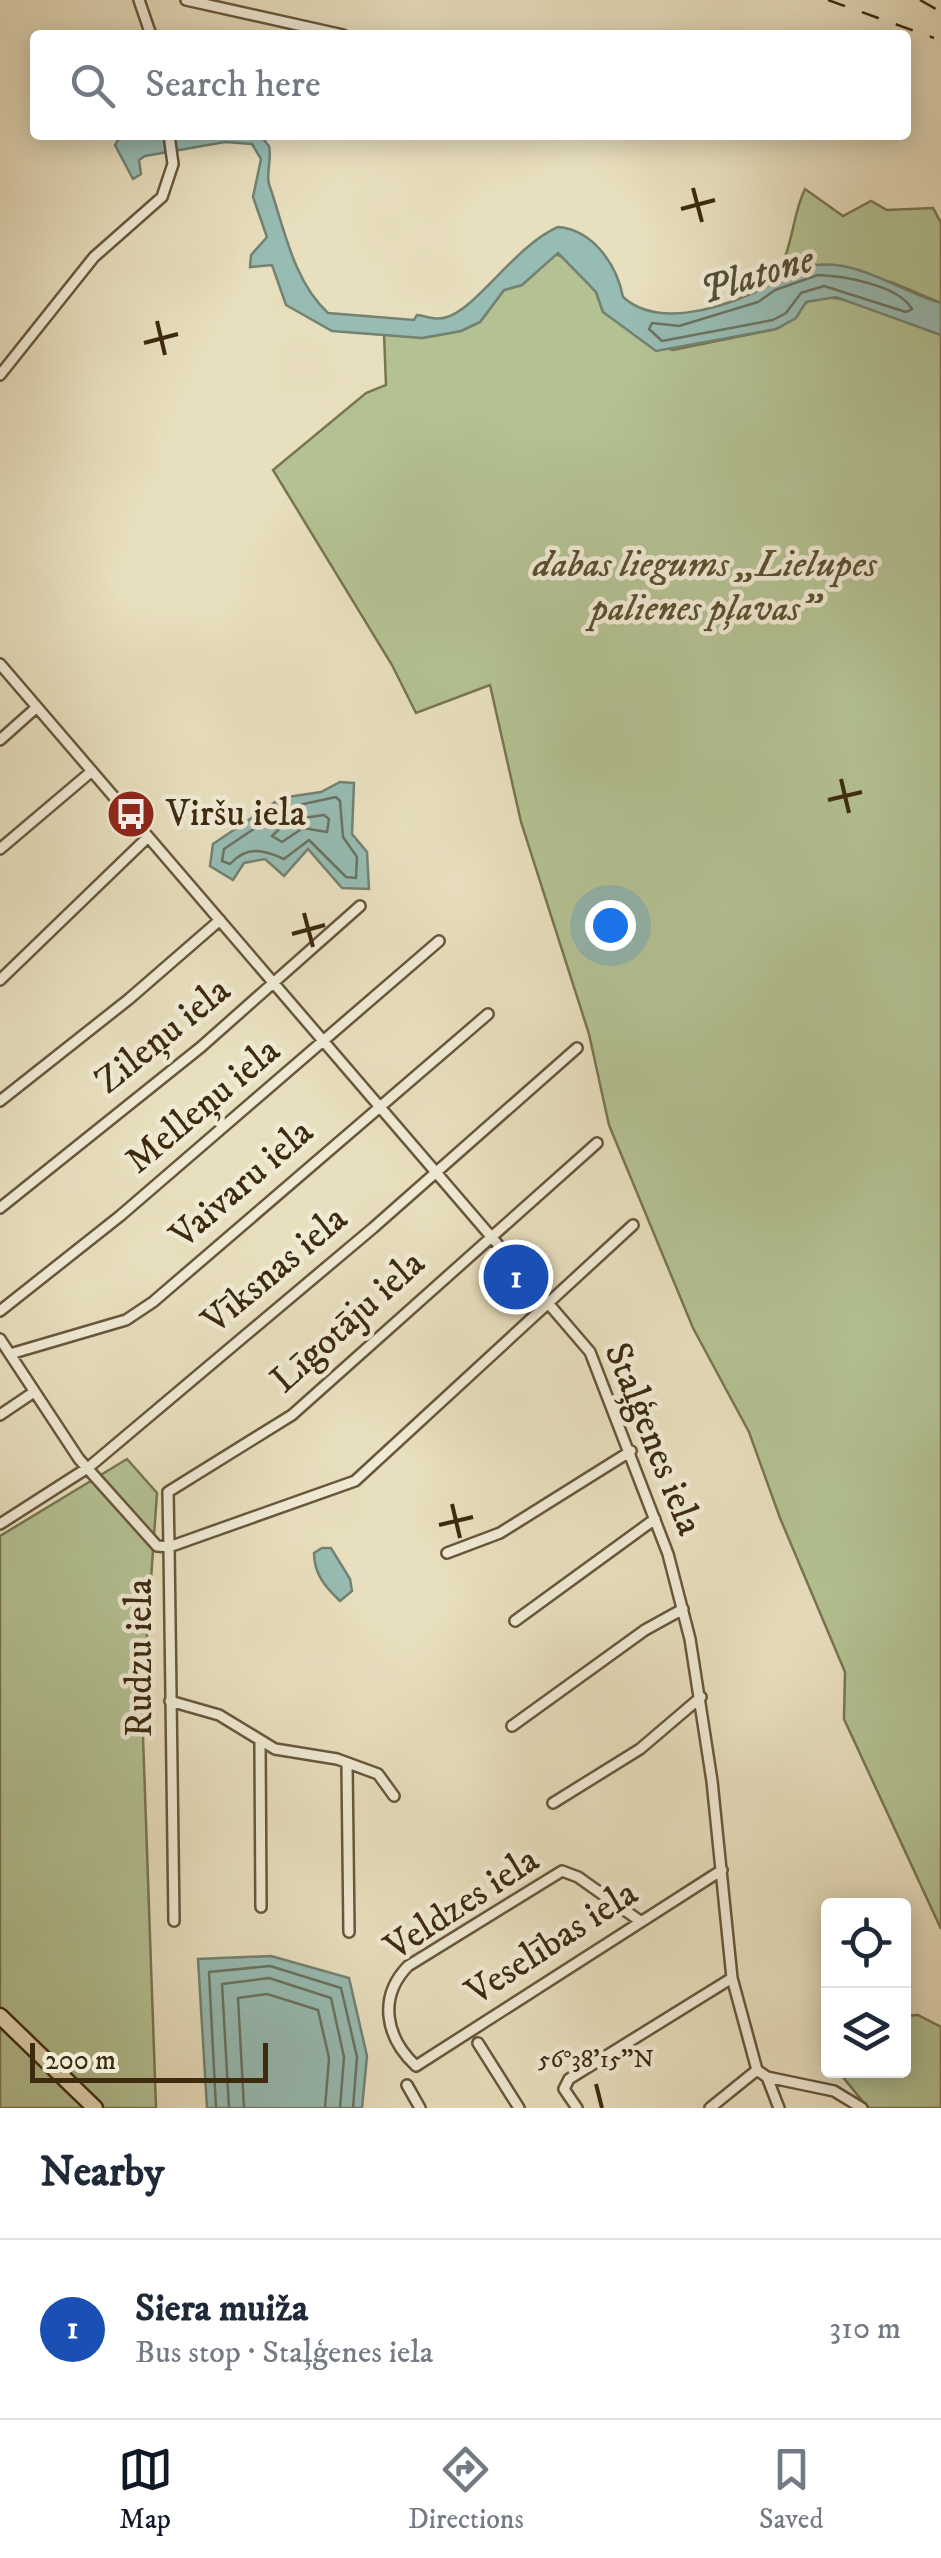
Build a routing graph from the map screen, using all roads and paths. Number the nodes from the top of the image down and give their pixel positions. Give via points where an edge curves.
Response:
1 (139, 0) edge
2 (186, 0) edge
3 (149, 30) edge
4 (320, 30) edge
5 (170, 140) edge
6 (0, 375) edge
7 (0, 664) edge
8 (37, 707) junction
9 (0, 740) edge
10 (92, 772) junction
11 (148, 838) junction
12 (0, 850) edge
13 (360, 906) dead end
14 (220, 920) junction
15 (439, 941) dead end
16 (0, 980) edge
17 (274, 982) junction
18 (488, 1014) dead end
19 (324, 1043) junction
20 (578, 1048) dead end
21 (0, 1101) edge
22 (378, 1105) junction
23 (597, 1143) dead end
24 (434, 1170) junction
25 (0, 1208) edge
26 (633, 1225) dead end
27 (491, 1235) junction
28 (549, 1301) junction
29 (0, 1311) edge
30 (0, 1339) edge
31 (10, 1354) junction
32 (34, 1392) junction
33 (0, 1415) edge
34 (631, 1451) junction
35 (89, 1467) junction
36 (656, 1518) junction
37 (0, 1524) edge
38 (170, 1547) junction
39 (447, 1553) dead end
40 (683, 1608) junction
41 (514, 1620) dead end
42 (702, 1697) junction
43 (170, 1701) junction
44 (512, 1726) dead end
45 (260, 1743) junction
46 (347, 1764) junction
47 (394, 1796) dead end
48 (553, 1803) dead end
49 (722, 1870) junction
50 (261, 1906) dead end
51 (174, 1921) dead end
52 (640, 1922) junction
53 (349, 1932) dead end
54 (732, 1978) junction
55 (0, 2016) edge
56 (478, 2043) dead end
57 (416, 2066) joint
58 (757, 2070) junction
59 (767, 2077) junction
60 (408, 2084) dead end
61 (95, 2108) edge
62 (420, 2108) edge
63 (519, 2108) edge
64 (577, 2108) edge
65 (710, 2108) edge
66 (780, 2108) edge
67 (862, 2108) edge

1 - 3 street
2 - 4 street
5 - 6 street via 172,164 162,197 86,265
7 - 8 street, Staļģenes iela
8 - 9 street
8 - 10 street, Staļģenes iela
10 - 11 street, Staļģenes iela
10 - 12 street
11 - 14 street, Staļģenes iela
11 - 16 street
13 - 17 street, Zileņu iela
14 - 17 street, Staļģenes iela
14 - 21 street
15 - 19 street, Melleņu iela
17 - 19 street, Staļģenes iela
17 - 25 street, Zileņu iela
18 - 22 street, Vaivaru iela
19 - 22 street, Staļģenes iela
19 - 29 street, Melleņu iela
20 - 24 street, Vīksnas iela
22 - 24 street, Staļģenes iela
22 - 31 street, Vaivaru iela via 153,1302 126,1320
23 - 27 street, Līgotāju iela
24 - 27 street, Staļģenes iela
24 - 35 street, Vīksnas iela
26 - 28 street
27 - 28 street, Staļģenes iela
27 - 38 street, Līgotāju iela via 292,1415 168,1492
28 - 34 street, Staļģenes iela via 590,1352
28 - 38 street via 355,1481
30 - 31 street, Rudzu iela
31 - 32 street, Rudzu iela
32 - 33 street
32 - 35 street, Rudzu iela
34 - 36 street, Staļģenes iela
34 - 39 street via 500,1534
35 - 37 street, Vīksnas iela
35 - 38 street, Rudzu iela via 156,1546
36 - 40 street, Staļģenes iela
36 - 41 street
38 - 43 street, Rudzu iela
40 - 42 street, Staļģenes iela
40 - 44 street
42 - 48 street via 640,1749
42 - 49 street, Staļģenes iela
43 - 45 street via 219,1715
43 - 51 street, Rudzu iela
45 - 46 street
45 - 50 street
46 - 47 street via 378,1774
46 - 53 street
49 - 52 street, Veselības iela
49 - 54 street, Staļģenes iela
52 - 57 street, Veselības iela
52 - 57 street, Veldzes iela via 562,1871 424,1956 390,1987 394,2038
54 - 58 street, Staļģenes iela
54 - 64 street via 569,2079 564,2089
55 - 61 highway
56 - 63 street, Veselības iela
58 - 59 street
58 - 65 street
59 - 66 street
59 - 67 street via 834,2091
60 - 62 street

